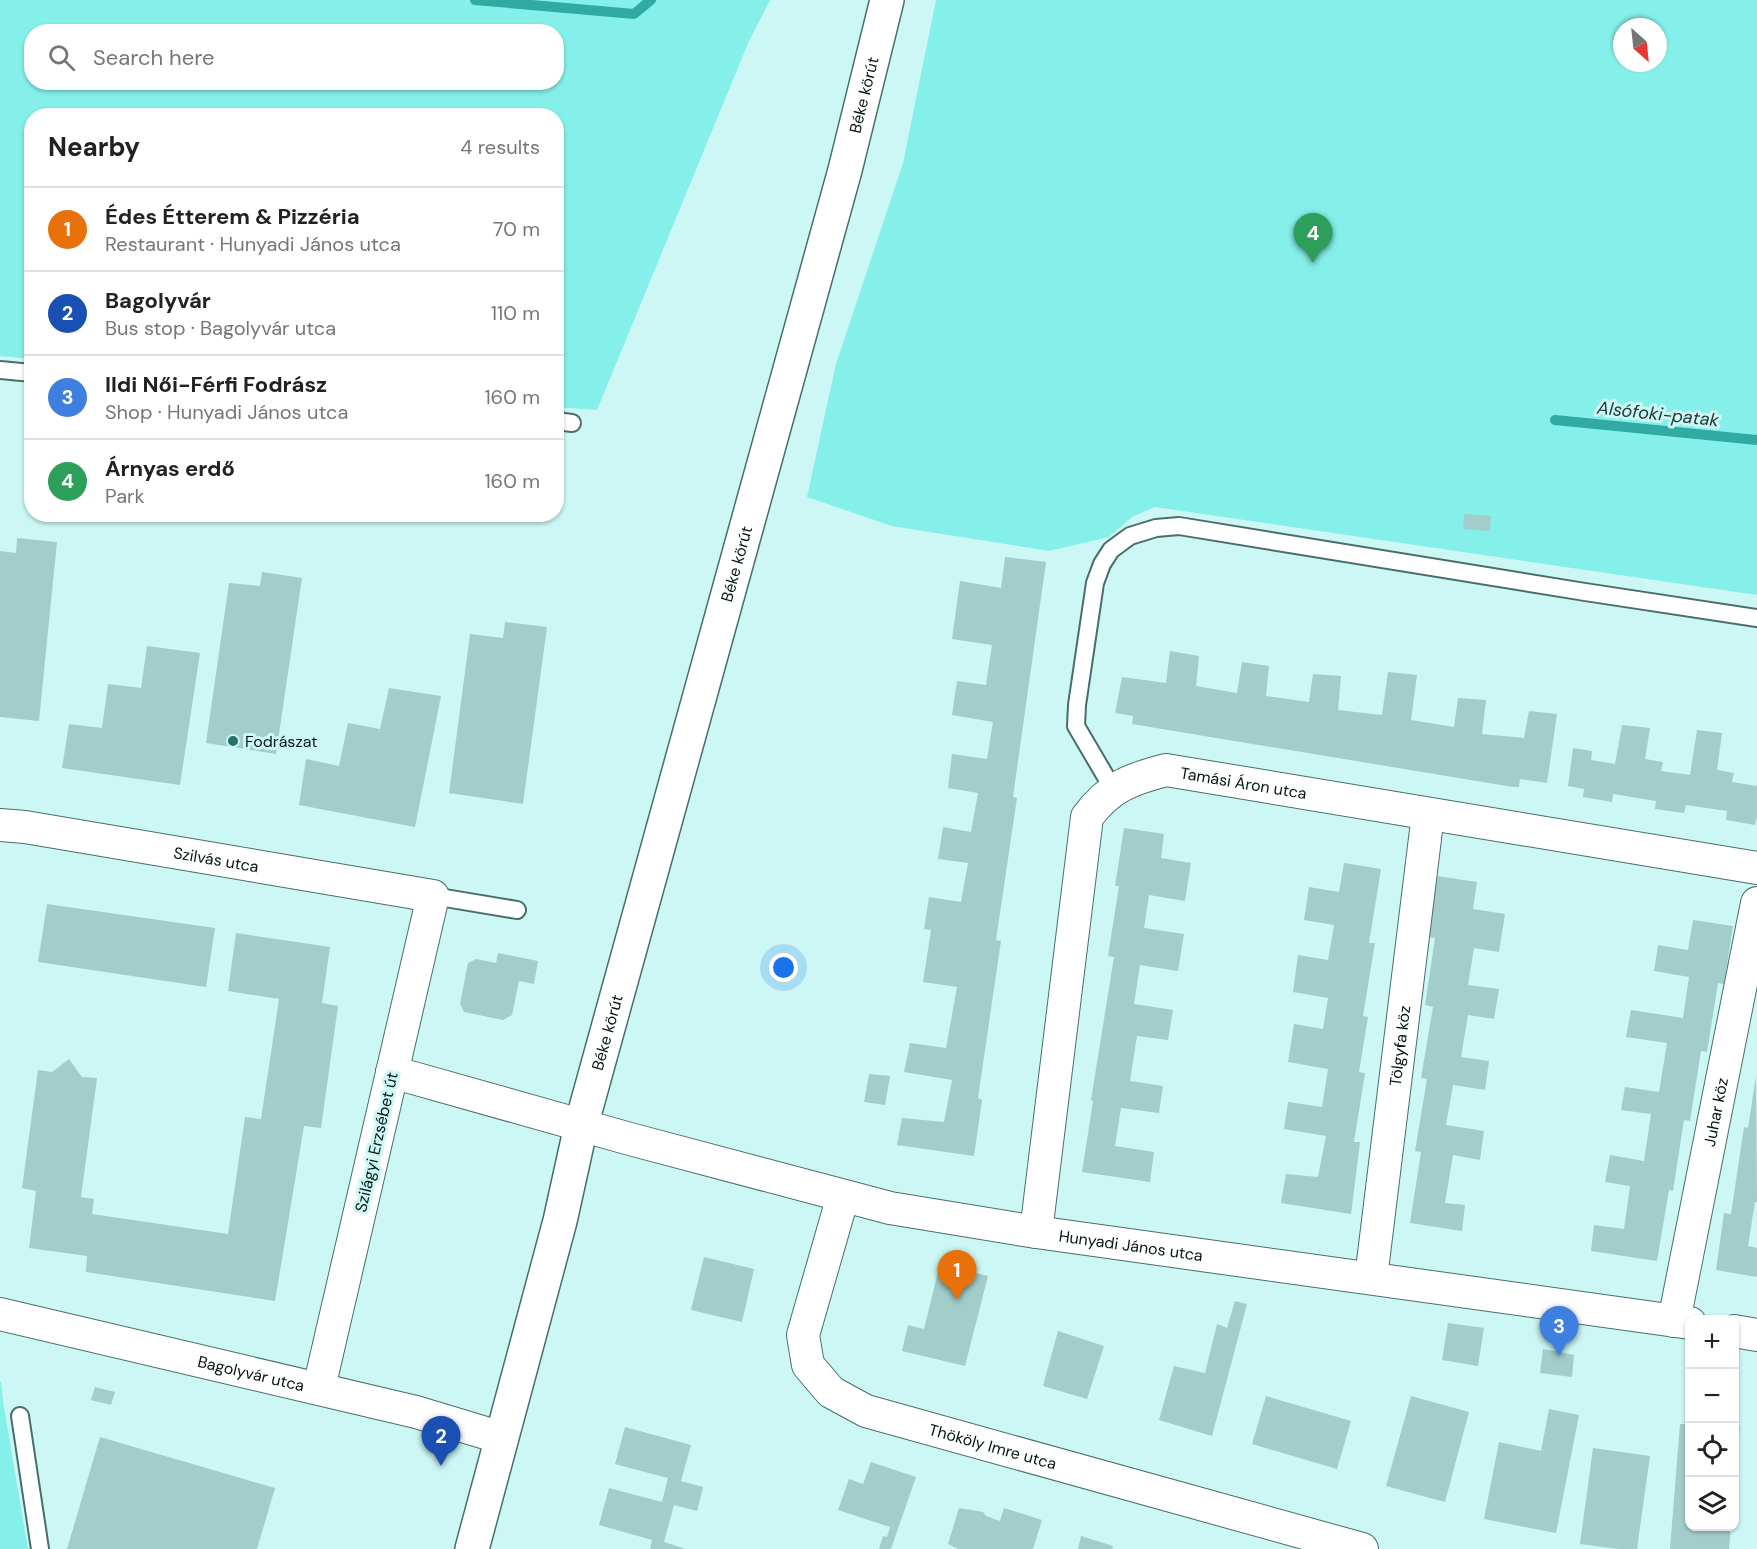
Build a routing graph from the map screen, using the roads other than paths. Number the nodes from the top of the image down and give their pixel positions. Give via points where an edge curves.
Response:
1 (887, 0) edge
2 (0, 370) edge
3 (24, 372) edge
4 (1757, 618) edge
5 (1113, 789) junction
6 (1428, 814) junction
7 (0, 825) edge
8 (1757, 868) edge
9 (433, 896) junction
10 (1757, 903) edge
11 (517, 910) dead end
12 (392, 1072) junction
13 (582, 1126) junction
14 (843, 1196) junction
15 (1036, 1232) junction
16 (1371, 1278) junction
17 (0, 1314) edge
18 (1682, 1322) edge
19 (1739, 1332) edge
20 (1757, 1335) edge
21 (319, 1388) junction
22 (20, 1416) dead end
23 (502, 1438) junction
24 (40, 1549) edge
25 (472, 1549) edge
26 (1362, 1549) edge

1 - 13 street, Béke körút via 844,171
2 - 3 lane
4 - 5 lane via 1179,526 1156,528 1131,536 1111,550 1095,583 1077,726
5 - 6 street, Tamási Áron utca via 1166,770
5 - 15 street, Tamási Áron utca via 1087,817
6 - 8 street, Tamási Áron utca
6 - 16 street, Tölgyfa köz
7 - 9 street, Szilvás utca
9 - 11 lane
9 - 12 street, Szilágyi Erzsébet út
10 - 18 street, Juhar köz
12 - 13 street, Hunyadi János utca
12 - 21 street, Szilágyi Erzsébet út
13 - 14 street, Hunyadi János utca
13 - 23 street
14 - 15 street, Hunyadi János utca via 890,1208
14 - 26 street, Thököly Imre utca via 803,1335 808,1365 831,1392 866,1412
15 - 16 street, Hunyadi János utca
16 - 18 street, Hunyadi János utca
17 - 21 street, Bagolyvár utca
19 - 20 street
21 - 23 street, Bagolyvár utca
22 - 24 lane
23 - 25 street

